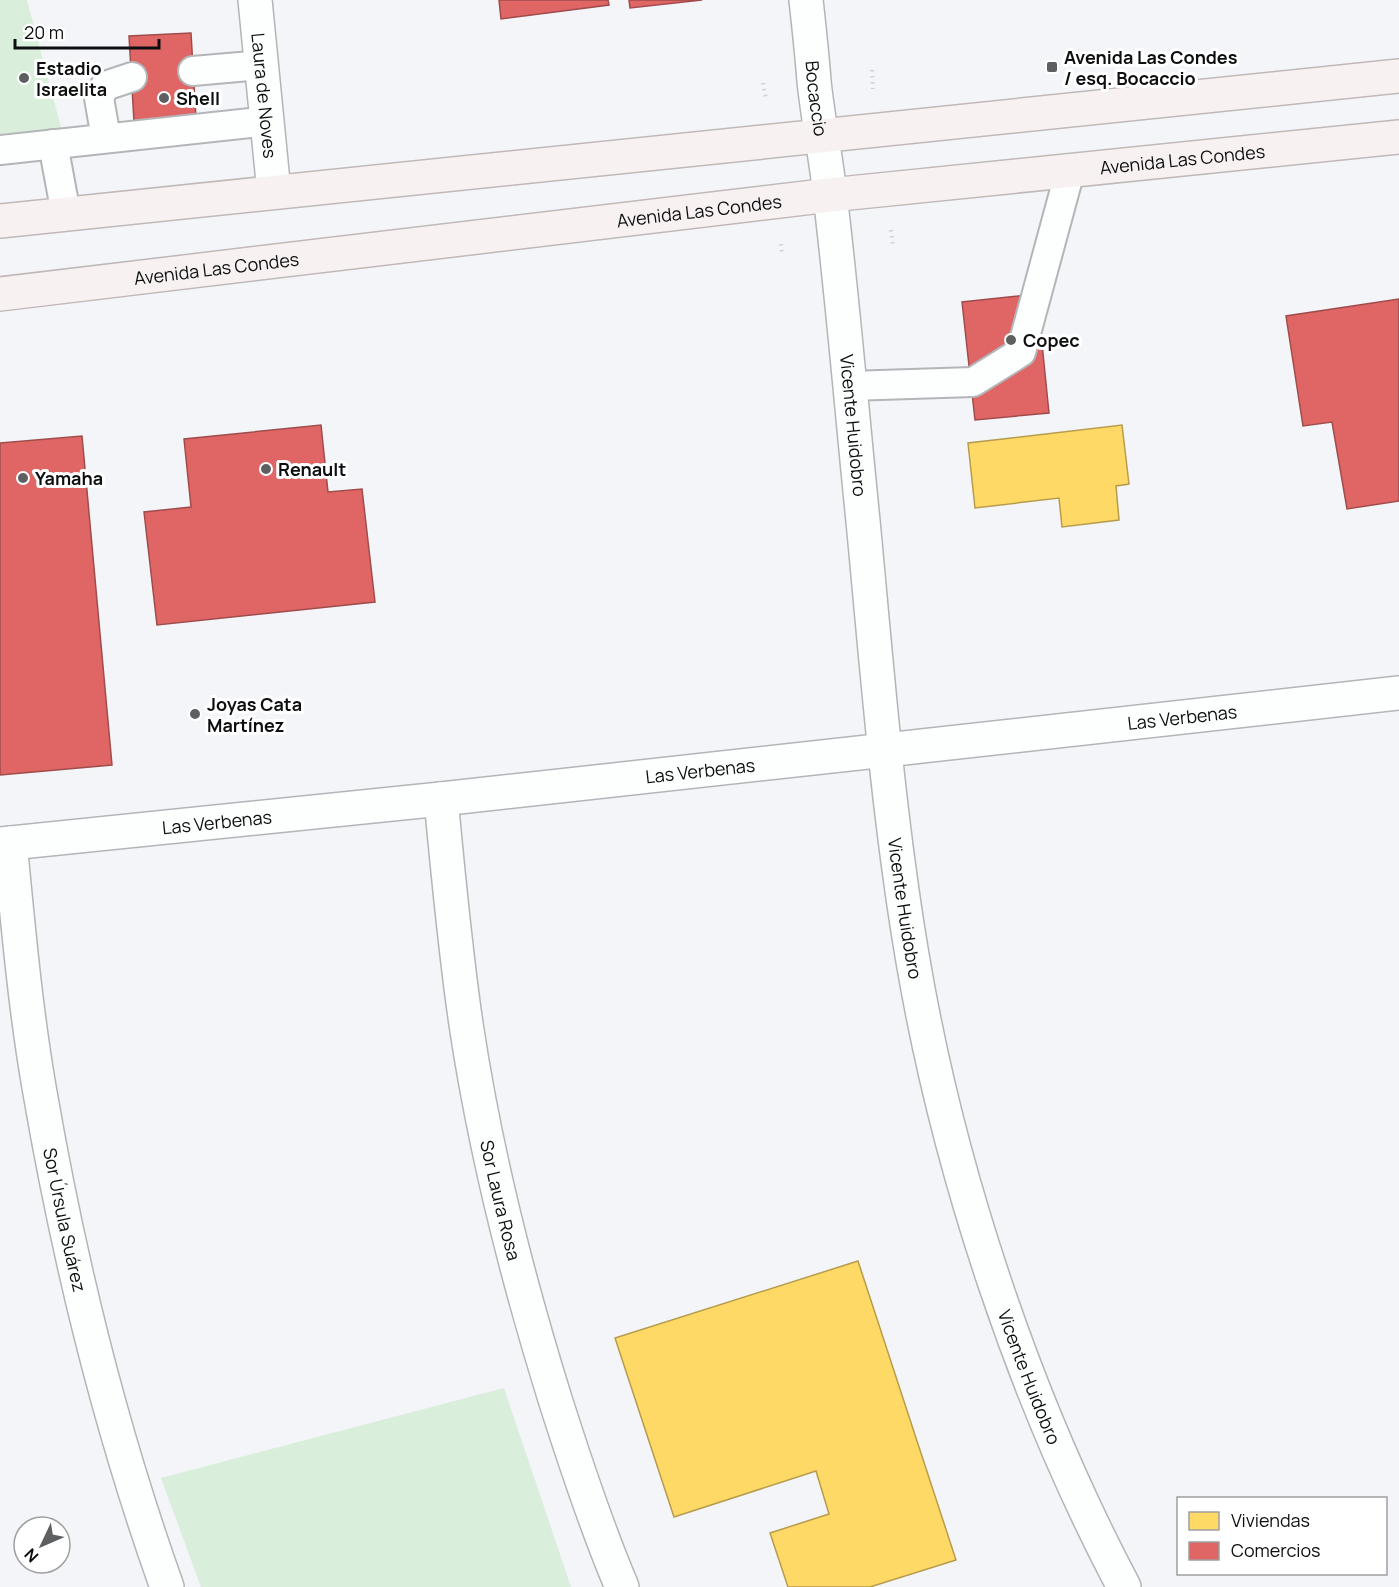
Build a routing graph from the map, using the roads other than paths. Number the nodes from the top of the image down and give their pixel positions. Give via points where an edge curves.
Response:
1 (255, 0) edge
2 (806, 0) edge
3 (262, 65) junction
4 (193, 71) dead end
5 (1399, 76) edge
6 (132, 77) dead end
7 (268, 121) junction
8 (822, 136) junction
9 (1399, 137) edge
10 (106, 138) junction
11 (53, 144) junction
12 (0, 150) edge
13 (1070, 171) junction
14 (274, 192) junction
15 (831, 195) junction
16 (66, 214) junction
17 (0, 221) edge
18 (0, 294) edge
19 (849, 386) junction
20 (1399, 693) edge
21 (886, 750) junction
22 (441, 799) junction
23 (5, 844) edge
24 (167, 1587) edge
25 (622, 1587) edge
26 (1124, 1587) edge

1 - 3 street, Laura de Noves
2 - 8 street, Bocaccio
3 - 4 lane
3 - 7 street, Laura de Noves
5 - 8 main road
6 - 10 lane via 105,86 99,98
7 - 10 lane
7 - 14 street, Laura de Noves
8 - 14 main road
8 - 15 street, Bocaccio
9 - 13 main road, Avenida Las Condes
10 - 11 lane
11 - 12 lane
11 - 16 lane
13 - 15 main road, Avenida Las Condes
13 - 19 lane via 1021,352 973,381
14 - 16 main road
15 - 18 main road, Avenida Las Condes
15 - 19 street, Vicente Huidobro
16 - 17 main road
19 - 21 street, Vicente Huidobro
20 - 21 street, Las Verbenas
21 - 22 street, Las Verbenas
21 - 26 street, Vicente Huidobro via 895,846 913,963 963,1182 1033,1384 1072,1479
22 - 23 street, Las Verbenas
22 - 25 street, Sor Laura Rosa via 467,1026 510,1239 577,1469
23 - 24 street, Sor Úrsula Suárez via 39,1085 61,1204 120,1440

